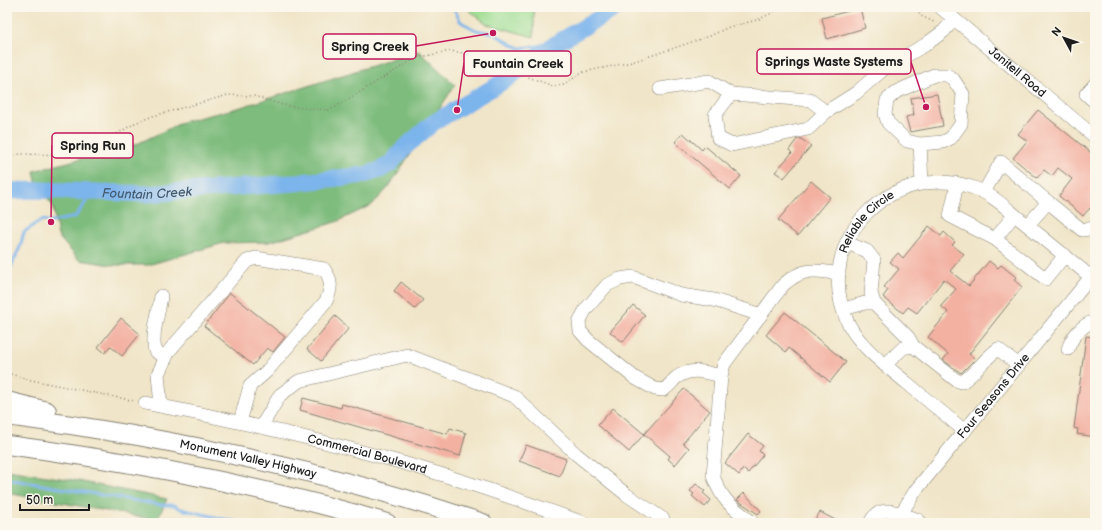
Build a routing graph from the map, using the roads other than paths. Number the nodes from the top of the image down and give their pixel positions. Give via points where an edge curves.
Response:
1 (941, 8) edge
2 (951, 23) junction
3 (1095, 84) edge
4 (660, 89) dead end
5 (731, 94) junction
6 (1095, 102) edge
7 (826, 112) junction
8 (1095, 137) edge
9 (920, 144) junction
10 (922, 183) junction
11 (957, 184) junction
12 (984, 192) junction
13 (1048, 202) junction
14 (1014, 215) junction
15 (1028, 225) junction
16 (1095, 228) edge
17 (995, 239) junction
18 (847, 243) junction
19 (1065, 255) junction
20 (839, 274) junction
21 (1093, 274) edge
22 (161, 296) dead end
23 (874, 303) junction
24 (844, 309) junction
25 (761, 315) junction
26 (1095, 321) edge
27 (913, 346) junction
28 (1068, 349) dead end
29 (166, 358) junction
30 (885, 365) junction
31 (1019, 365) junction
32 (721, 376) junction
33 (7, 401) edge
34 (145, 403) road end
35 (161, 406) junction
36 (7, 416) edge
37 (240, 422) junction
38 (261, 427) junction
39 (965, 431) junction
40 (129, 433) junction
41 (7, 445) edge
42 (898, 518) edge
43 (919, 521) edge
44 (387, 523) edge
45 (483, 523) edge
46 (584, 523) edge
47 (663, 523) edge
48 (753, 523) edge
49 (870, 523) edge

1 - 2 street, Janitell Road
2 - 7 street via 926,45 886,67 856,93
2 - 8 street, Janitell Road
3 - 6 street via 1086,94
4 - 5 street via 709,81
5 - 7 street via 810,100
5 - 7 street via 715,115 718,138 732,144 808,129
9 - 9 street via 943,142 950,138 961,124 963,94 953,79 947,75 934,76 896,92 887,100 885,114 888,123 907,141
9 - 10 street
10 - 11 street, Reliable Circle via 942,181
10 - 18 street, Reliable Circle via 899,190 877,203 860,220
11 - 12 street, Reliable Circle
11 - 17 street via 950,216
12 - 13 street via 1001,162
12 - 14 street, Reliable Circle
13 - 15 street
13 - 16 street via 1082,230
14 - 15 street, Reliable Circle
14 - 17 street
15 - 19 street, Reliable Circle
17 - 19 street via 1046,279
18 - 20 street, Reliable Circle via 840,259
18 - 23 street via 867,252 874,260 871,292
19 - 21 street, Reliable Circle
20 - 24 street, Reliable Circle via 838,283
20 - 25 street via 821,270 806,271 792,277
21 - 31 street, Four Seasons Drive
22 - 29 street via 154,345 155,351
23 - 24 street
23 - 27 street via 908,336
24 - 30 street, Reliable Circle via 857,337
25 - 32 street via 724,364
25 - 32 street via 714,300 681,295 633,277 607,285 586,309 579,322 580,331 588,340 635,378 655,389 663,390 677,378 698,370
26 - 28 street via 1086,324 1071,340
27 - 30 street via 903,348
27 - 31 street via 962,382 969,378 987,357 998,350
29 - 35 street via 158,374
29 - 37 street via 169,351 247,261 256,258 324,269 331,278 326,301 267,371 250,386
30 - 39 street, Reliable Circle
31 - 39 street, Four Seasons Drive
32 - 48 street via 713,476 727,503
33 - 40 highway
34 - 35 street, Commercial Boulevard
35 - 37 street, Commercial Boulevard
36 - 40 highway, Monument Valley Highway
37 - 38 street, Commercial Boulevard
38 - 46 street, Commercial Boulevard via 397,462 484,488
38 - 47 street via 280,395 299,381 407,355 514,396 576,454 662,519
39 - 42 street, Four Seasons Drive via 916,490
40 - 45 highway, Monument Valley Highway via 320,474
41 - 44 highway via 104,458 184,473 316,503
42 - 43 street
42 - 49 street via 888,510 880,511 872,517

